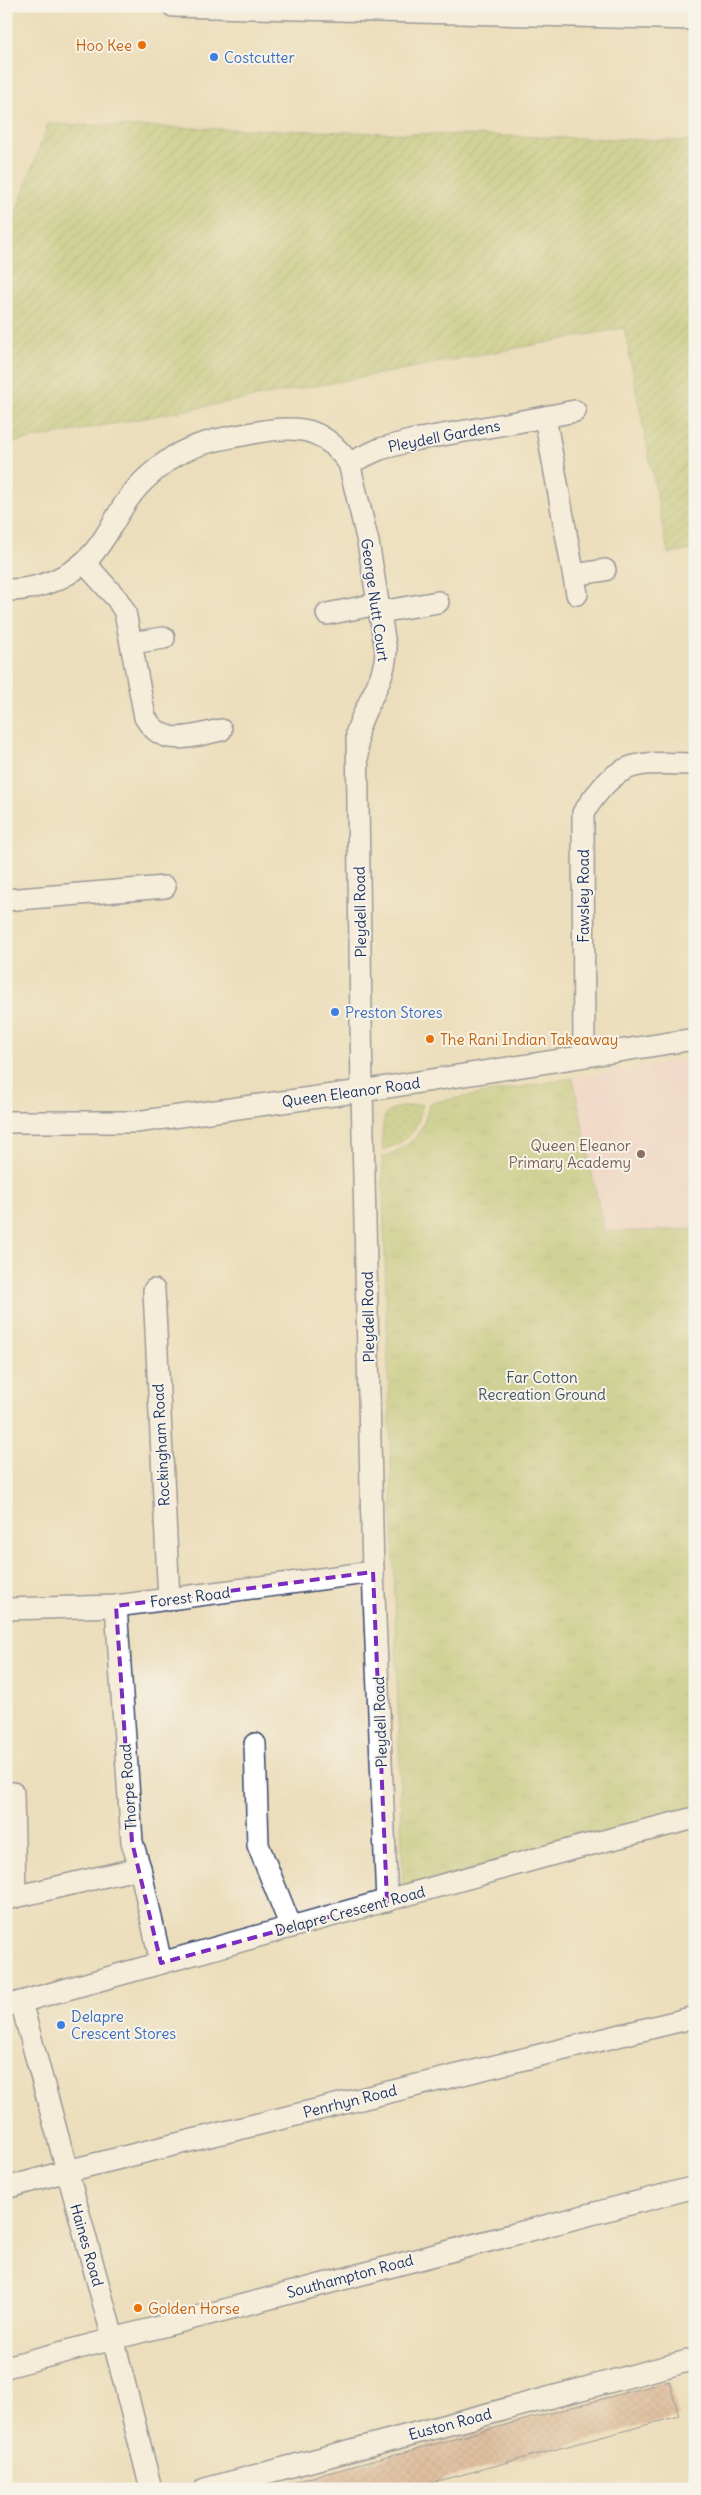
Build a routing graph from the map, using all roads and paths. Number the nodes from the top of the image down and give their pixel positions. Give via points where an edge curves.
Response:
1 (172, 6) edge
2 (695, 19) edge
3 (575, 412) dead end
4 (545, 417) junction
5 (349, 463) junction
6 (84, 562) junction
7 (605, 570) dead end
8 (6, 590) edge
9 (438, 602) dead end
10 (379, 608) junction
11 (327, 614) dead end
12 (164, 638) dead end
13 (133, 652) junction
14 (221, 730) dead end
15 (357, 732) joint
16 (695, 764) edge
17 (165, 887) dead end
18 (6, 900) edge
19 (695, 1039) edge
20 (584, 1056) junction
21 (362, 1091) junction
22 (6, 1122) edge
23 (154, 1290) dead end
24 (374, 1572) junction
25 (169, 1600) junction
26 (116, 1606) junction
27 (6, 1610) edge
28 (256, 1744) dead end
29 (13, 1793) dead end
30 (695, 1818) edge
31 (140, 1868) junction
32 (11, 1898) edge
33 (387, 1901) junction
34 (292, 1928) junction
35 (161, 1964) junction
36 (14, 2004) edge
37 (695, 2017) edge
38 (67, 2171) junction
39 (695, 2187) edge
40 (6, 2188) edge
41 (113, 2338) junction
42 (695, 2359) edge
43 (6, 2367) edge
44 (151, 2489) edge
45 (205, 2489) edge

1 - 2 street
3 - 4 street, Pleydell Gardens
4 - 5 street, Pleydell Gardens via 414,440 380,448
4 - 7 street via 575,585
5 - 6 street via 329,441 304,429 286,428 217,439 195,446 174,457 130,496 94,553
5 - 10 street, George Nutt Court via 368,542
6 - 8 street via 61,578
6 - 13 street via 125,612
9 - 10 street
10 - 11 street
10 - 15 street, George Nutt Court via 386,652 385,667 362,714
12 - 13 street
13 - 14 street via 145,717 152,729 167,738
15 - 21 street, Pleydell Road
16 - 20 street, Fawsley Road via 640,764 617,772 595,794 583,813
17 - 18 street
19 - 20 street, Queen Eleanor Road
20 - 21 street, Queen Eleanor Road
21 - 22 street, Queen Eleanor Road via 136,1122
21 - 24 street, Pleydell Road
23 - 25 street, Rockingham Road
24 - 25 street, Forest Road
24 - 33 street, Pleydell Road
25 - 26 street, Forest Road
26 - 27 street, Forest Road
26 - 31 street, Thorpe Road via 132,1842
28 - 34 street via 258,1845
29 - 32 street
30 - 33 street, Delapre Crescent Road
31 - 32 street
31 - 35 street, Thorpe Road
33 - 34 street, Delapre Crescent Road
34 - 35 street, Delapre Crescent Road
35 - 36 street, Delapre Crescent Road
36 - 38 street, Haines Road
37 - 38 street, Penrhyn Road
38 - 40 street, Penrhyn Road
38 - 41 street, Haines Road
39 - 41 street, Southampton Road
41 - 43 street, Southampton Road
41 - 44 street, Haines Road
42 - 45 street, Euston Road

